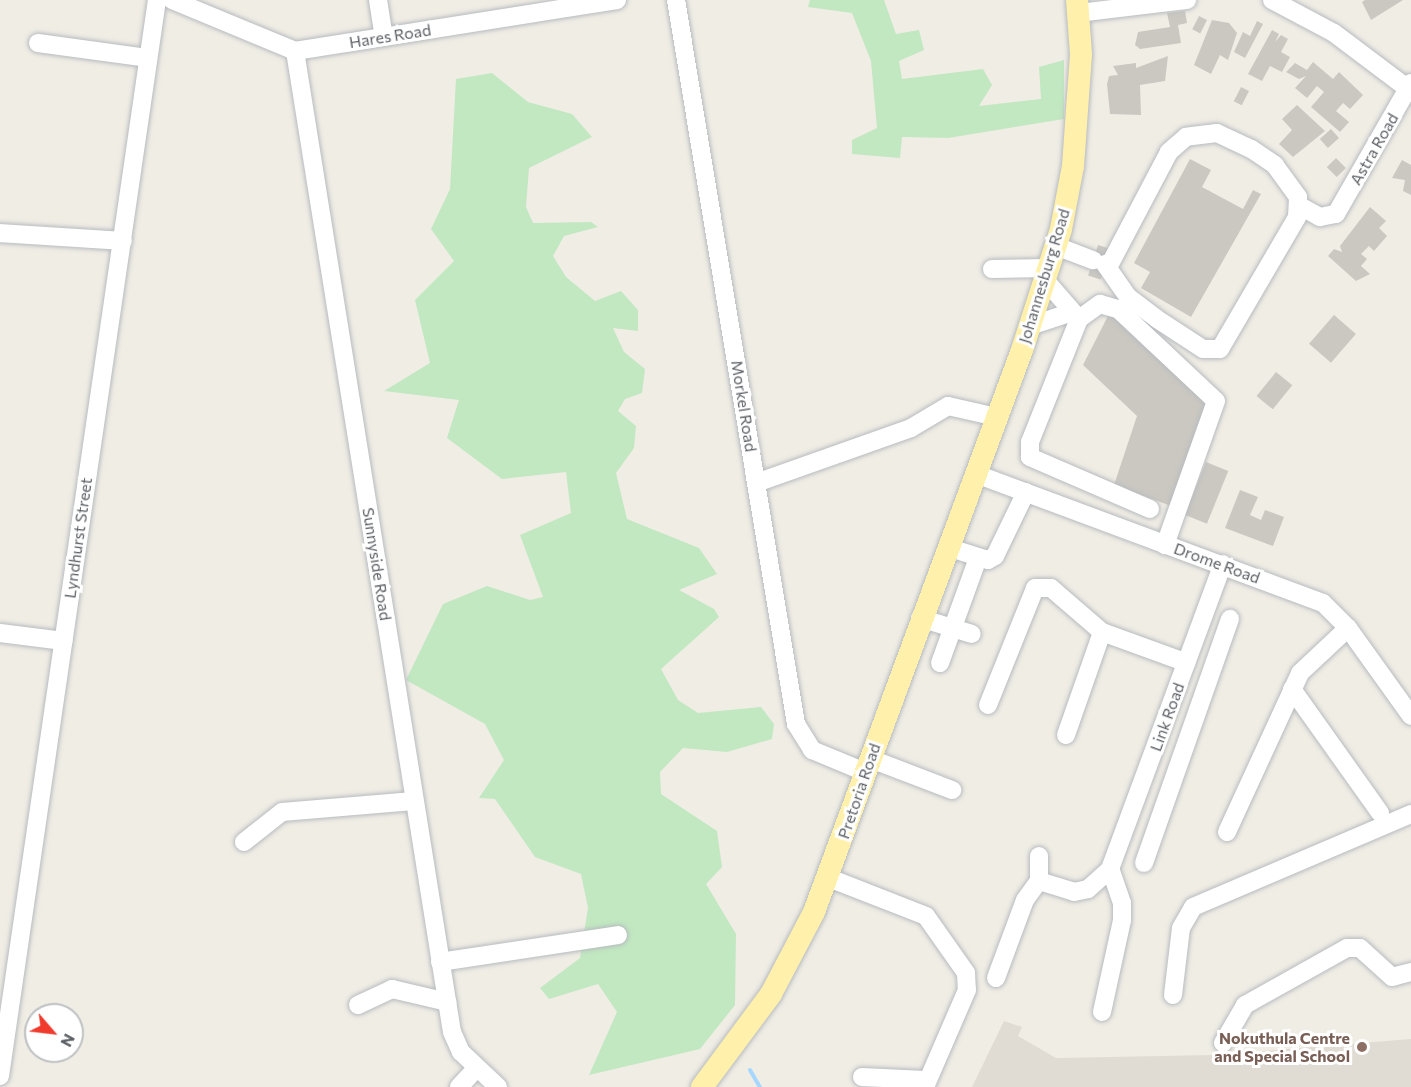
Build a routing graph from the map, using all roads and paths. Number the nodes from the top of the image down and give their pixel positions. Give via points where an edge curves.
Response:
1 (156, 0) edge
2 (172, 0) edge
3 (378, 0) edge
4 (617, 0) edge
5 (676, 0) edge
6 (1187, 0) edge
7 (1272, 0) edge
8 (1078, 6) edge
9 (384, 36) junction
10 (38, 44) dead end
11 (295, 51) junction
12 (147, 58) junction
13 (1410, 88) edge
14 (1300, 206) junction
15 (0, 234) edge
16 (123, 241) junction
17 (1056, 246) junction
18 (1102, 263) junction
19 (992, 269) dead end
20 (1047, 274) junction
21 (1075, 316) junction
22 (1030, 326) junction
23 (997, 417) junction
24 (976, 474) junction
25 (756, 483) junction
26 (1026, 492) junction
27 (1150, 509) dead end
28 (1165, 545) junction
29 (947, 547) junction
30 (978, 558) junction
31 (1223, 564) junction
32 (921, 618) junction
33 (1230, 619) dead end
34 (952, 627) junction
35 (1348, 628) junction
36 (1102, 632) junction
37 (0, 633) edge
38 (972, 634) dead end
39 (63, 641) junction
40 (940, 663) dead end
41 (1185, 668) junction
42 (1208, 682) junction
43 (1292, 689) junction
44 (988, 705) dead end
45 (1411, 716) edge
46 (1066, 735) dead end
47 (868, 766) junction
48 (952, 790) dead end
49 (414, 801) junction
50 (1380, 813) dead end
51 (1411, 814) edge
52 (1227, 832) dead end
53 (244, 842) dead end
54 (1039, 856) dead end
55 (1143, 863) dead end
56 (1110, 869) junction
57 (829, 878) junction
58 (1039, 881) junction
59 (618, 935) dead end
60 (440, 962) junction
61 (1411, 972) edge
62 (996, 978) dead end
63 (1173, 996) dead end
64 (447, 1002) junction
65 (358, 1005) dead end
66 (1102, 1012) dead end
67 (1222, 1042) dead end
68 (477, 1068) junction
69 (0, 1076) edge
70 (862, 1077) dead end
71 (925, 1084) edge
72 (459, 1087) edge
73 (498, 1087) edge
74 (702, 1087) edge

1 - 12 street, Lyndhurst Street
2 - 11 street
3 - 9 street
4 - 9 street, Hares Road
5 - 25 street, Morkel Road
6 - 8 street
7 - 13 street via 1334,33
8 - 17 main road, Johannesburg Road via 1078,122
9 - 11 street, Hares Road
10 - 12 street
11 - 49 street, Sunnyside Road
12 - 16 street, Lyndhurst Street
13 - 14 street, Astra Road via 1336,214 1320,217
14 - 18 street via 1293,186 1275,165 1230,138 1195,134 1169,152
14 - 18 street via 1220,349 1203,349 1157,319 1128,297
15 - 16 street
16 - 39 street, Lyndhurst Street
17 - 18 street
17 - 20 main road, Johannesburg Road
19 - 20 street
20 - 21 street
20 - 22 main road, Johannesburg Road
21 - 22 street
21 - 27 street via 1063,371 1030,442 1030,457
21 - 28 street via 1100,304 1111,305 1216,401
22 - 23 main road, Johannesburg Road
23 - 24 main road, Johannesburg Road
23 - 25 street via 948,406 911,428
24 - 26 street, Drome Road
24 - 29 main road, Pretoria Road
25 - 47 street, Morkel Road via 799,735 812,750
26 - 28 street, Drome Road
26 - 30 street via 1002,548 988,560
28 - 31 street, Drome Road
29 - 30 street
29 - 32 main road, Pretoria Road
30 - 34 street
31 - 35 street, Drome Road via 1314,599
31 - 41 street, Link Road
32 - 34 street
32 - 47 main road, Pretoria Road
33 - 42 street
34 - 38 street
34 - 40 street
35 - 43 street via 1310,660
35 - 45 street, Drome Road
36 - 41 street
36 - 44 street via 1052,588 1035,588
36 - 46 street
37 - 39 street
39 - 69 street, Lyndhurst Street
41 - 42 street
41 - 56 street, Link Road
42 - 55 street
43 - 50 street
43 - 52 street
47 - 48 street, Morkel Road
47 - 57 main road, Pretoria Road
49 - 53 street via 282,812
49 - 60 street, Sunnyside Road
51 - 63 street via 1193,907 1181,928
54 - 58 street
56 - 58 street via 1088,889 1074,892
56 - 66 street via 1122,903 1122,920
57 - 71 street via 926,916 966,973 967,990
57 - 74 main road, Pretoria Road via 771,994
58 - 62 street via 1025,900
59 - 60 street
60 - 64 street, Sunnyside Road
61 - 67 street via 1392,977 1360,948 1347,948 1245,1005
64 - 65 street via 392,989
64 - 68 street, Sunnyside Road via 456,1044
68 - 72 street
68 - 73 street, Sunnyside Road
70 - 71 street

